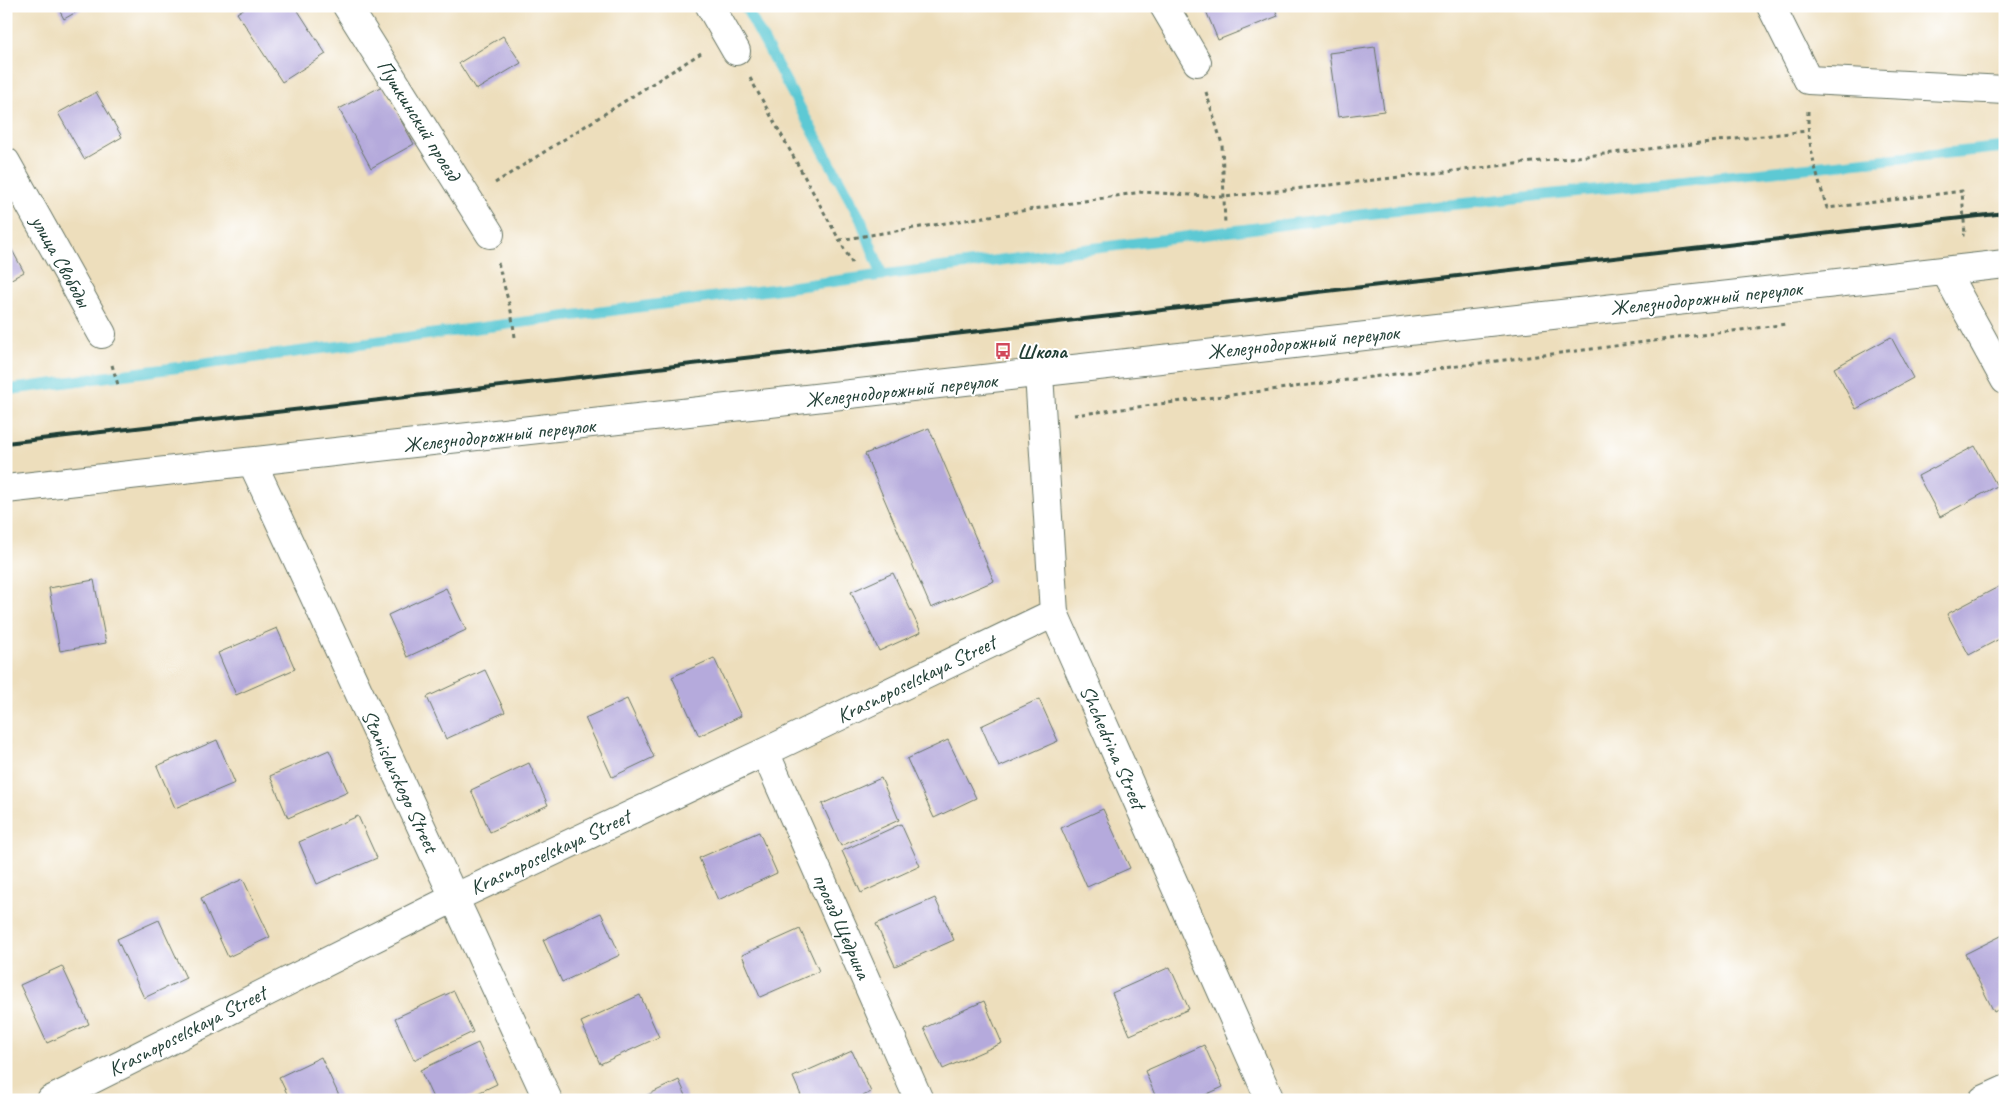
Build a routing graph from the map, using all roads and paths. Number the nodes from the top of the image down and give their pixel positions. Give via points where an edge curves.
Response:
1 (348, 6) edge
2 (710, 6) edge
3 (1164, 6) edge
4 (1771, 6) edge
5 (732, 43) junction
6 (1197, 62) joint
7 (2005, 90) edge
8 (1807, 131) dead end
9 (1811, 149) dead end
10 (6, 162) edge
11 (1224, 197) junction
12 (469, 200) junction
13 (1226, 225) dead end
14 (490, 234) joint
15 (1955, 236) dead end
16 (839, 240) junction
17 (852, 263) dead end
18 (2005, 264) edge
19 (1945, 271) junction
20 (1793, 323) dead end
21 (102, 334) dead end
22 (515, 337) dead end
23 (111, 364) dead end
24 (1039, 374) junction
25 (2005, 380) edge
26 (119, 388) dead end
27 (1042, 419) junction
28 (252, 462) junction
29 (6, 490) edge
30 (1054, 613) junction
31 (765, 752) junction
32 (454, 898) junction
33 (2005, 1090) edge
34 (51, 1100) edge
35 (548, 1100) edge
36 (919, 1100) edge
37 (1270, 1100) edge
38 (1983, 1100) edge

1 - 12 street, Пушкинский проезд
2 - 5 street
3 - 6 street
4 - 7 street via 1808,80
5 - 12 path
5 - 16 path
6 - 11 path via 1222,144
8 - 11 path
9 - 15 path via 1827,208 1962,191 1965,235
10 - 21 street, улица Свободы
11 - 13 path
11 - 16 path via 1141,192
12 - 14 street, Пушкинский проезд
14 - 22 path
16 - 17 path
18 - 19 street, Железнодорожный переулок
19 - 24 street, Железнодорожный переулок
19 - 25 street
20 - 27 path
23 - 26 path
24 - 27 street, Shchedrina Street
24 - 28 street, Железнодорожный переулок
27 - 30 street, Shchedrina Street
28 - 29 street, Железнодорожный переулок
28 - 32 street, Stanislavskogo Street
30 - 31 street, Krasnoposelskaya Street
30 - 37 street, Shchedrina Street
31 - 32 street, Krasnoposelskaya Street
31 - 36 street, проезд Щедрина
32 - 34 street, Krasnoposelskaya Street
32 - 35 street, Stanislavskogo Street
33 - 38 street

